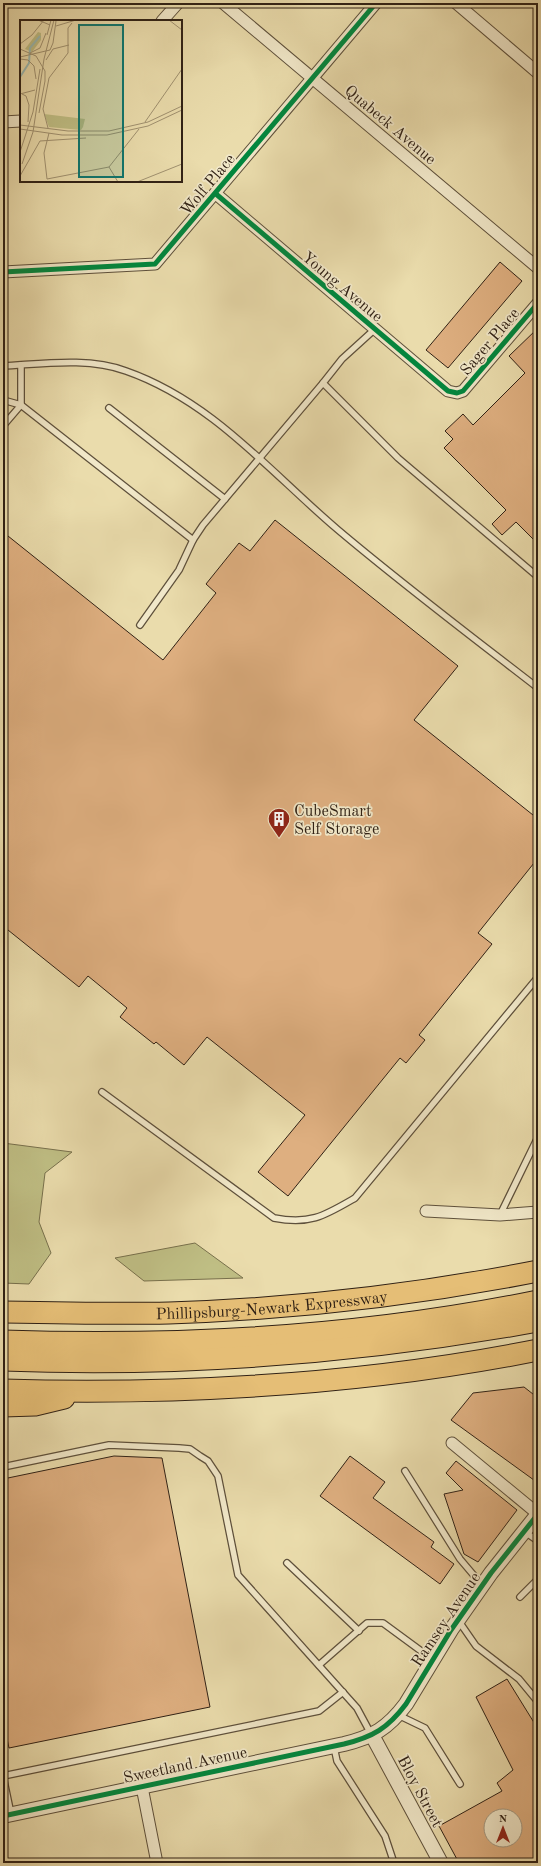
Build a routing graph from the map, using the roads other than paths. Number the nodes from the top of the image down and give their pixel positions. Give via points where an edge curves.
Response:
1 (178, 3) edge
2 (223, 3) edge
3 (376, 3) edge
4 (456, 3) edge
5 (163, 20) edge
6 (538, 73) edge
7 (312, 78) junction
8 (20, 121) edge
9 (3, 122) edge
10 (216, 194) junction
11 (538, 268) edge
12 (3, 272) edge
13 (538, 303) edge
14 (375, 329) junction
15 (21, 365) junction
16 (3, 366) edge
17 (323, 383) junction
18 (457, 393) joint
19 (3, 400) edge
20 (21, 406) junction
21 (109, 408) dead end
22 (3, 426) edge
23 (261, 458) junction
24 (226, 499) junction
25 (193, 540) junction
26 (538, 577) edge
27 (140, 625) dead end
28 (538, 688) edge
29 (538, 977) edge
30 (102, 1092) dead end
31 (538, 1137) edge
32 (426, 1211) dead end
33 (538, 1212) edge
34 (500, 1215) junction
35 (538, 1272) edge
36 (538, 1301) edge
37 (3, 1312) edge
38 (538, 1320) edge
39 (3, 1341) edge
40 (538, 1350) edge
41 (3, 1360) edge
42 (3, 1390) edge
43 (87, 1391) junction
44 (3, 1406) edge
45 (452, 1443) dead end
46 (3, 1467) edge
47 (405, 1471) dead end
48 (538, 1514) edge
49 (524, 1531) junction
50 (538, 1542) edge
51 (287, 1564) dead end
52 (538, 1579) edge
53 (482, 1585) junction
54 (520, 1596) dead end
55 (458, 1620) junction
56 (358, 1631) junction
57 (432, 1659) junction
58 (319, 1665) junction
59 (343, 1692) junction
60 (538, 1702) edge
61 (398, 1715) junction
62 (372, 1735) junction
63 (334, 1746) junction
64 (460, 1784) dead end
65 (142, 1787) junction
66 (7, 1815) edge
67 (157, 1863) edge
68 (394, 1863) edge
69 (441, 1863) edge

1 - 5 street
2 - 7 street, Quabeck Avenue
3 - 7 street, Wolf Place
4 - 6 street
7 - 10 street, Wolf Place
7 - 11 street, Quabeck Avenue
8 - 9 street
10 - 12 street, Wolf Place via 156,264
10 - 14 street, Young Avenue
13 - 18 street, Sager Place via 463,391
14 - 17 lane via 342,359
14 - 18 street, Young Avenue via 448,391
15 - 16 lane
15 - 20 lane
15 - 23 lane via 92,364 126,371 148,380 194,406 229,430
17 - 23 lane
17 - 26 lane via 398,458
19 - 20 lane
20 - 22 lane
20 - 25 lane
21 - 24 lane
23 - 24 lane
23 - 28 lane via 352,542
24 - 25 lane via 202,525
25 - 27 lane via 179,570
29 - 30 lane via 355,1198 313,1220 291,1221 274,1218
31 - 34 lane
32 - 34 street
33 - 34 street
35 - 37 highway, Phillipsburg-Newark Expressway via 374,1298 278,1307 199,1312
36 - 39 highway, Phillipsburg-Newark Expressway via 378,1327 214,1340 113,1343
38 - 41 highway via 397,1344 234,1358 61,1362
40 - 43 highway via 382,1375 260,1386
42 - 43 highway
43 - 44 highway via 36,1405
45 - 48 street
46 - 58 lane via 108,1445 179,1448 190,1450 208,1461 218,1476 238,1575
47 - 53 lane via 460,1559
48 - 49 street, Ramsey Avenue
49 - 50 lane
49 - 53 street, Ramsey Avenue
51 - 56 lane
52 - 54 lane
53 - 55 street, Ramsey Avenue
55 - 57 street, Ramsey Avenue
55 - 60 lane via 476,1646 519,1679
56 - 57 lane via 367,1623 383,1623
56 - 58 lane
57 - 61 street, Ramsey Avenue
58 - 59 lane
59 - 62 lane via 357,1708
59 - 66 lane via 319,1711 3,1776
61 - 62 street, Ramsey Avenue via 382,1730
61 - 64 lane via 424,1728
62 - 63 street, Sweetland Avenue
62 - 69 street, Bloy Street
63 - 65 street, Sweetland Avenue
63 - 68 lane via 337,1760 385,1836
65 - 66 street, Sweetland Avenue
65 - 67 street

